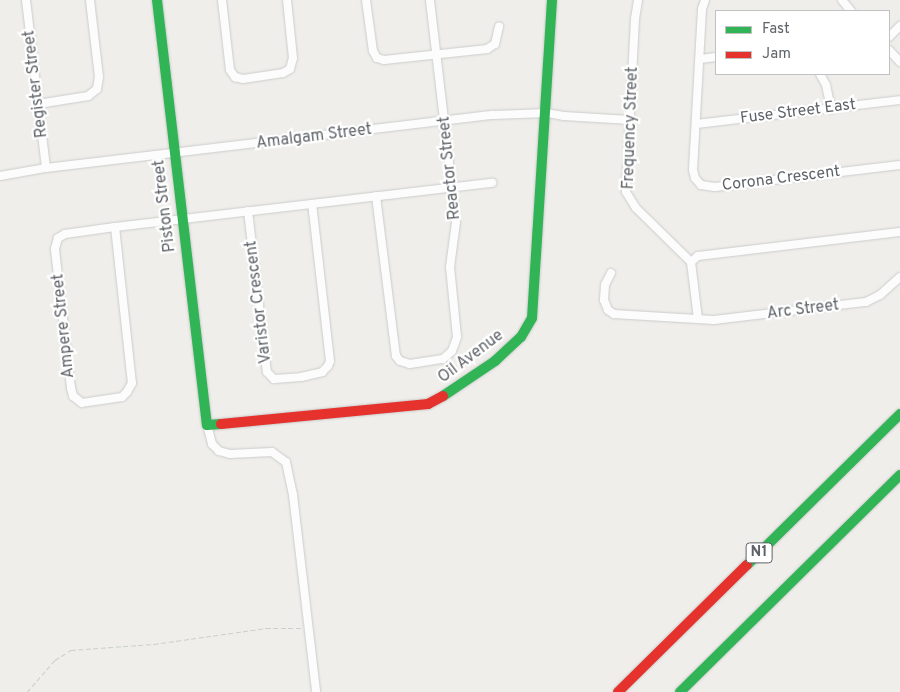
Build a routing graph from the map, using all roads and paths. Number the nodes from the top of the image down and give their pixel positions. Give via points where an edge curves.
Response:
1 (26, 0) edge
2 (90, 0) edge
3 (157, 0) edge
4 (222, 0) edge
5 (287, 0) edge
6 (366, 0) edge
7 (430, 0) edge
8 (552, 0) edge
9 (638, 0) edge
10 (704, 0) edge
11 (842, 0) edge
12 (850, 10) edge
13 (499, 26) dead end
14 (900, 26) edge
15 (890, 36) edge
16 (890, 51) edge
17 (436, 55) junction
18 (715, 57) edge
19 (700, 59) junction
20 (900, 62) edge
21 (821, 75) edge
22 (900, 100) edge
23 (38, 104) junction
24 (831, 108) junction
25 (547, 112) junction
26 (445, 120) junction
27 (630, 120) junction
28 (696, 124) junction
29 (174, 153) junction
30 (900, 165) edge
31 (46, 168) junction
32 (0, 176) edge
33 (492, 183) dead end
34 (453, 187) junction
35 (376, 196) junction
36 (312, 204) junction
37 (248, 211) junction
38 (183, 219) junction
39 (115, 227) junction
40 (900, 232) edge
41 (691, 262) junction
42 (611, 273) dead end
43 (900, 277) edge
44 (698, 319) junction
45 (900, 414) edge
46 (206, 425) junction
47 (900, 475) edge
48 (309, 628) junction
49 (27, 692) edge
50 (316, 692) edge
51 (618, 692) edge
52 (680, 692) edge

1 - 23 street, Register Street
2 - 23 street via 100,77 98,89 88,96
3 - 29 main road, Piston Street
4 - 5 street via 230,70 235,77 244,79 282,74 290,69 293,58
6 - 17 street via 372,46 377,58 388,61
7 - 17 street, Reactor Street
8 - 25 main road, Oil Avenue
9 - 27 street, Frequency Street
10 - 19 street, Corona Crescent
11 - 12 street
13 - 17 street via 498,38 489,48
14 - 15 street
16 - 20 street
17 - 26 street, Reactor Street
18 - 19 street
19 - 28 street, Corona Crescent
21 - 24 street
22 - 24 street, Fuse Street East
23 - 31 street, Register Street
24 - 28 street, Fuse Street East
25 - 26 street, Amalgam Street
25 - 27 street, Amalgam Street
25 - 46 main road, Oil Avenue via 533,312 526,330 515,343 454,390 428,404
26 - 29 street, Amalgam Street
26 - 34 street, Reactor Street
27 - 41 street, Frequency Street via 626,192 636,208
28 - 30 street, Corona Crescent via 694,175 697,182 705,187
29 - 31 street, Amalgam Street
29 - 38 main road, Piston Street
31 - 32 street, Amalgam Street
33 - 34 street, Ampere Street
34 - 35 street, Ampere Street
34 - 35 street, Reactor Street via 456,227 450,267 457,337 450,354 431,362 407,363 400,361 394,352
35 - 36 street, Ampere Street
36 - 37 street, Ampere Street
36 - 37 street, Varistor Crescent via 330,360 322,372 301,377 274,379 268,372
37 - 38 street, Ampere Street
38 - 39 street, Ampere Street
38 - 46 main road, Piston Street
39 - 39 street, Ampere Street via 65,234 55,245 71,388 82,403 122,397 132,383
40 - 41 street via 698,256
41 - 44 street
42 - 44 street, Arc Street via 604,292 606,306 611,313
43 - 44 street, Arc Street via 877,298 860,303 714,320
45 - 51 main road, N1
46 - 48 street via 212,444 219,451 230,454 272,452 282,457 289,472
47 - 52 main road
48 - 49 path via 266,628 154,644 71,650 55,660
48 - 50 street

